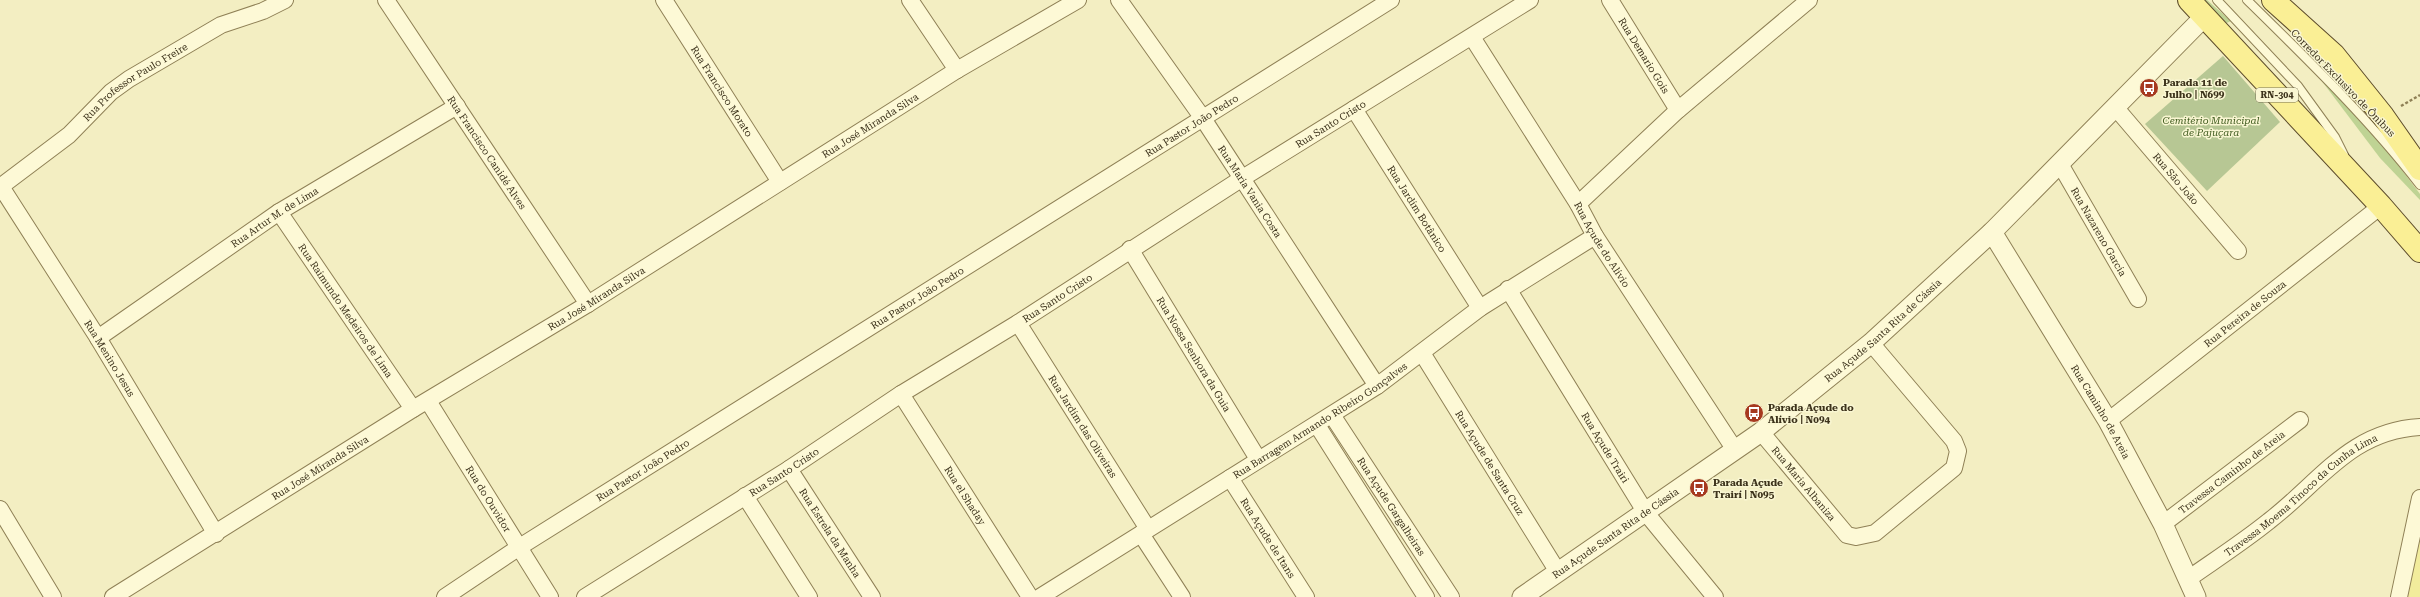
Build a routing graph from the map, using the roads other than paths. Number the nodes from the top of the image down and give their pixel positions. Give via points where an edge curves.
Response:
1 (285, 0) edge
2 (386, 0) edge
3 (664, 0) edge
4 (910, 0) edge
5 (1078, 0) edge
6 (1119, 0) edge
7 (1391, 0) edge
8 (1530, 0) edge
9 (1610, 0) edge
10 (1809, 0) edge
11 (2189, 0) edge
12 (2247, 0) edge
13 (2273, 0) edge
14 (2210, 8) edge
15 (1472, 37) junction
16 (957, 70) junction
17 (457, 106) junction
18 (2115, 107) junction
19 (1354, 109) junction
20 (1678, 110) junction
21 (1202, 117) junction
22 (2060, 164) junction
23 (2420, 170) edge
24 (1241, 179) junction
25 (780, 182) junction
26 (2420, 185) edge
27 (0, 186) edge
28 (1578, 204) junction
29 (2380, 206) junction
30 (279, 212) junction
31 (1992, 232) junction
32 (1595, 236) junction
33 (1130, 249) junction
34 (2238, 250) dead end
35 (2420, 251) edge
36 (1508, 290) junction
37 (2138, 299) dead end
38 (588, 304) junction
39 (1480, 308) junction
40 (1018, 323) junction
41 (98, 338) junction
42 (1871, 343) junction
43 (1422, 353) junction
44 (1377, 386) junction
45 (901, 394) junction
46 (428, 400) junction
47 (413, 409) junction
48 (1332, 415) junction
49 (2300, 420) dead end
50 (2108, 421) junction
51 (1317, 425) junction
52 (2420, 427) edge
53 (1761, 432) junction
54 (1735, 450) junction
55 (1258, 459) junction
56 (789, 469) junction
57 (1230, 478) junction
58 (745, 496) junction
59 (2420, 498) edge
60 (0, 509) edge
61 (1646, 512) junction
62 (2163, 524) junction
63 (1144, 532) junction
64 (216, 534) junction
65 (518, 548) junction
66 (1558, 572) junction
67 (2188, 579) junction
68 (1058, 593) edge
69 (1529, 595) edge
70 (53, 597) edge
71 (113, 597) edge
72 (445, 597) edge
73 (550, 597) edge
74 (585, 597) edge
75 (809, 597) edge
76 (872, 597) edge
77 (1030, 597) edge
78 (1040, 597) edge
79 (1182, 597) edge
80 (1306, 597) edge
81 (1426, 597) edge
82 (1451, 597) edge
83 (1715, 597) edge
84 (2196, 597) edge
85 (2399, 597) edge

1 - 27 street, Rua Professor Paulo Freire via 263,11 221,25 129,79 111,92 69,135
2 - 17 street, Rua Francisco Canidé Alves
3 - 25 street, Rua Francisco Morato
4 - 16 street
5 - 16 street, Rua José Miranda Silva
6 - 21 street, Rua Maria Vania Costa
7 - 21 street, Rua Pastor João Pedro
8 - 15 street, Rua Santo Cristo
9 - 20 street, Rua Demario Gois
10 - 20 street
11 - 14 main road, RN-304
12 - 26 lane, Corredor Exclusivo de Ônibus via 2318,69
13 - 23 main road via 2334,55 2383,116
14 - 18 street, Rua Açude Santa Rita de Cássia
14 - 29 main road, RN-304 via 2350,175
15 - 19 street, Rua Santo Cristo
15 - 28 street, Rua Açude do Alivio
16 - 25 street, Rua José Miranda Silva
17 - 30 street, Rua Artur M. de Lima
17 - 38 street, Rua Francisco Canidé Alves
18 - 22 street, Rua Açude Santa Rita de Cássia
18 - 34 street, Rua São João
19 - 24 street, Rua Santo Cristo
19 - 39 street, Rua Jardim Botânico
20 - 28 street
21 - 24 street, Rua Maria Vania Costa
21 - 65 street, Rua Pastor João Pedro
22 - 31 street, Rua Açude Santa Rita de Cássia
22 - 37 street, Rua Nazareno Garcia
24 - 33 street, Rua Santo Cristo
24 - 44 street, Rua Maria Vania Costa
25 - 38 street, Rua José Miranda Silva
27 - 41 street, Rua Menino Jesus
28 - 32 street, Rua Açude do Alivio
29 - 35 main road, RN-304
29 - 50 street, Rua Pereira de Souza
30 - 41 street, Rua Artur M. de Lima
30 - 47 street, Rua Raimundo Medeiros de Lima
31 - 42 street, Rua Açude Santa Rita de Cássia
31 - 50 street, Rua Caminho de Areia
32 - 36 street, Rua Barragem Armando Ribeiro Gonçalves
32 - 54 street, Rua Açude do Alivio
33 - 40 street, Rua Santo Cristo
33 - 55 street, Rua Nossa Senhora da Guia
36 - 39 street, Rua Barragem Armando Ribeiro Gonçalves
36 - 61 street, Rua Açude Trairi
38 - 46 street, Rua José Miranda Silva
39 - 43 street, Rua Barragem Armando Ribeiro Gonçalves
40 - 45 street, Rua Santo Cristo
40 - 63 street, Rua Jardim das Oliveiras
41 - 64 street, Rua Menino Jesus
42 - 53 street, Rua Açude Santa Rita de Cássia
42 - 53 street, Rua Maria Albaniza via 1954,441 1958,451 1954,468 1875,533 1856,537 1847,534
43 - 44 street, Rua Barragem Armando Ribeiro Gonçalves
43 - 66 street, Rua Açude de Santa Cruz
44 - 48 street, Rua Barragem Armando Ribeiro Gonçalves
45 - 56 street, Rua Santo Cristo
45 - 77 street, Rua el Shaday
46 - 47 street, Rua José Miranda Silva
46 - 65 street, Rua do Ouvidor
47 - 64 street, Rua José Miranda Silva
48 - 51 street, Rua Barragem Armando Ribeiro Gonçalves
48 - 82 street, Rua Açude Gargalheiras
49 - 62 street, Travessa Caminho de Areia
50 - 62 street, Rua Caminho de Areia
51 - 55 street, Rua Barragem Armando Ribeiro Gonçalves
51 - 81 street, Rua Açude Gargalheiras
52 - 67 street, Travessa Moema Tinoco da Cunha Lima via 2399,429 2355,448 2270,521
53 - 54 street, Rua Açude Santa Rita de Cássia
54 - 61 street, Rua Açude Santa Rita de Cássia
55 - 57 street, Rua Barragem Armando Ribeiro Gonçalves
56 - 58 street, Rua Santo Cristo
56 - 76 street, Rua Estrela da Manha
57 - 63 street, Rua Barragem Armando Ribeiro Gonçalves
57 - 80 street, Rua Açude de Itans
58 - 74 street, Rua Santo Cristo
58 - 75 street
59 - 85 street
60 - 70 street
61 - 66 street, Rua Açude Santa Rita de Cássia
61 - 83 street, Rua Açude Trairi
62 - 67 street, Rua Caminho de Areia
63 - 68 street, Rua Barragem Armando Ribeiro Gonçalves
63 - 79 street, Rua Jardim das Oliveiras
64 - 71 street, Rua José Miranda Silva
65 - 72 street, Rua Pastor João Pedro
65 - 73 street, Rua do Ouvidor
66 - 69 street, Rua Açude Santa Rita de Cássia
67 - 84 street, Rua Caminho de Areia
68 - 78 street, Rua Barragem Armando Ribeiro Gonçalves

